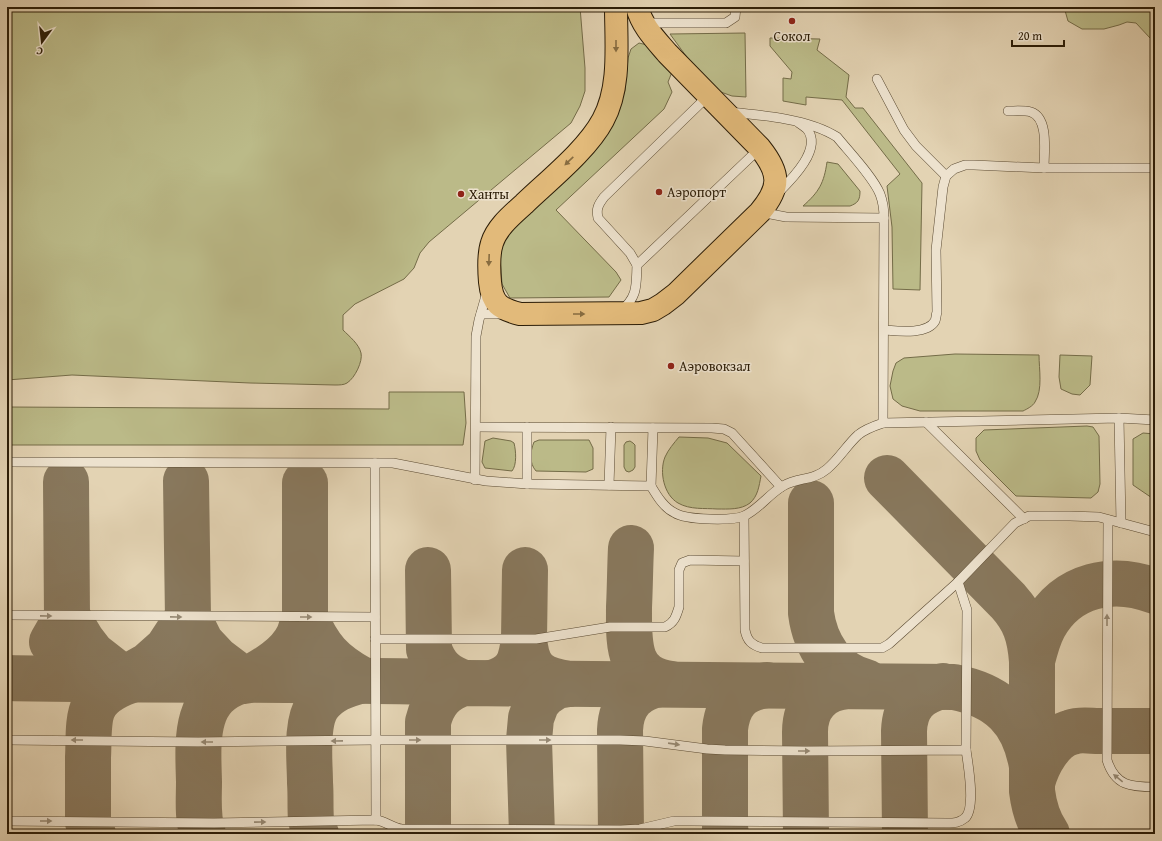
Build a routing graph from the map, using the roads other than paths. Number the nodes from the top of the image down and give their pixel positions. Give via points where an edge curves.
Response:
1 (616, 7) edge
2 (736, 7) edge
3 (641, 15) edge
4 (877, 79) dead end
5 (708, 96) junction
6 (1008, 111) dead end
7 (724, 112) junction
8 (799, 122) junction
9 (760, 148) junction
10 (1044, 168) junction
11 (1155, 168) edge
12 (946, 176) junction
13 (764, 207) junction
14 (884, 218) junction
15 (637, 265) junction
16 (490, 281) junction
17 (481, 314) junction
18 (520, 314) junction
19 (617, 314) junction
20 (884, 330) junction
21 (1119, 418) junction
22 (1155, 420) edge
23 (926, 422) junction
24 (882, 423) junction
25 (476, 427) junction
26 (528, 427) junction
27 (610, 427) junction
28 (653, 428) junction
29 (7, 462) edge
30 (375, 463) junction
31 (475, 480) junction
32 (527, 484) junction
33 (609, 485) junction
34 (651, 486) junction
35 (781, 486) junction
36 (744, 516) junction
37 (1024, 518) junction
38 (1108, 520) junction
39 (1121, 524) junction
40 (1155, 532) edge
41 (744, 561) junction
42 (958, 582) junction
43 (7, 615) edge
44 (375, 617) junction
45 (375, 639) junction
46 (7, 740) edge
47 (376, 740) junction
48 (966, 750) junction
49 (1155, 787) edge
50 (376, 820) junction
51 (7, 821) edge

1 -> 16 main road via 614,85 604,120 592,138 498,231 490,251
2 - 3 lane via 735,17 726,23
3 - 5 main road via 652,37
4 - 12 lane via 904,130
5 - 7 main road
5 - 15 lane via 598,205 598,218 630,253
6 - 10 lane via 1032,112 1042,122
7 - 8 lane
7 - 9 main road
8 - 13 lane via 807,129 810,137 804,164
8 - 14 lane via 821,128 837,137 876,184 884,206
9 - 13 main road via 770,163 775,179 775,188
9 - 15 lane
10 - 11 lane
10 - 12 lane via 965,165 954,169
12 - 20 lane via 937,231 935,321 927,329 916,331
13 - 14 lane via 786,217
13 - 19 main road via 663,304 641,313
14 - 20 lane
15 - 19 lane via 632,298
16 - 17 lane
16 - 18 main road via 494,300 508,311
17 - 18 lane
17 - 25 lane via 476,336
18 -> 19 main road
20 - 24 lane
21 - 22 lane
21 - 23 lane
21 - 39 lane
23 - 24 lane
23 - 37 lane
24 - 35 lane via 859,434 839,458 817,476
25 - 26 lane
25 - 31 lane
26 - 27 lane
26 - 32 lane
27 - 28 lane
27 - 33 lane
28 - 34 lane
28 - 35 lane via 724,429 732,433
29 - 30 lane
30 - 31 lane via 402,464
30 - 44 lane
31 - 32 lane
32 - 33 lane
33 - 34 lane
34 - 36 lane via 675,514 725,519
35 - 36 lane
36 - 41 lane
37 - 38 lane via 1070,516
37 - 42 lane via 1015,523
38 - 39 lane
49 -> 38 lane via 1130,785 1119,780 1110,771 1107,760
39 - 40 lane
41 - 42 lane via 746,637 755,646 762,648 882,648
41 - 45 lane via 690,560 682,563 679,570 679,607 675,620 665,627 610,627 536,640
42 - 48 lane via 966,610
43 -> 44 lane
44 - 45 lane
45 - 47 lane
47 -> 46 lane
47 -> 48 lane via 620,740 725,750
47 - 50 lane
48 - 50 lane via 970,805 969,812 958,822 674,821 640,829 621,830 397,828
51 -> 50 lane via 214,823

